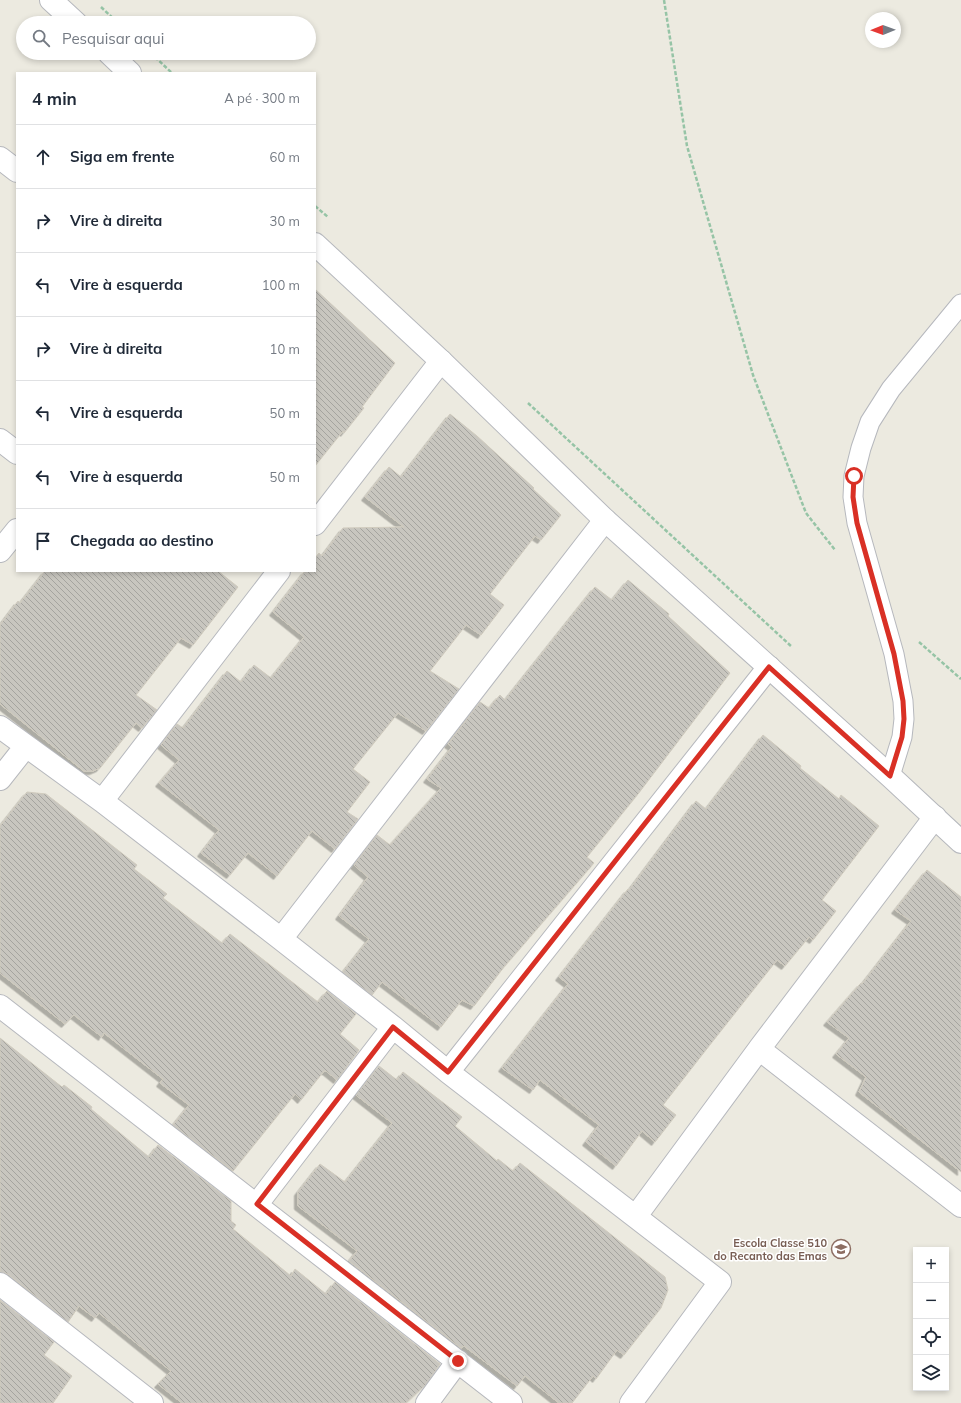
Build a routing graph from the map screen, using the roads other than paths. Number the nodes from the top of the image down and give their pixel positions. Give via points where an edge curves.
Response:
1 (51, 0) edge
2 (68, 16) edge
3 (116, 60) edge
4 (129, 72) edge
5 (0, 158) edge
6 (16, 170) edge
7 (316, 245) edge
8 (961, 304) edge
9 (441, 361) junction
10 (0, 440) edge
11 (16, 452) edge
12 (605, 520) junction
13 (316, 523) edge
14 (16, 531) edge
15 (0, 551) edge
16 (278, 572) edge
17 (769, 667) junction
18 (0, 727) edge
19 (26, 746) junction
20 (890, 776) junction
21 (0, 779) edge
22 (102, 801) junction
23 (935, 817) junction
24 (961, 842) edge
25 (281, 939) junction
26 (0, 1006) edge
27 (393, 1027) junction
28 (759, 1049) junction
29 (448, 1072) junction
30 (257, 1204) junction
31 (961, 1206) edge
32 (636, 1216) junction
33 (0, 1284) edge
34 (458, 1361) junction
35 (152, 1403) edge
36 (427, 1403) edge
37 (511, 1403) edge
38 (630, 1403) edge

1 - 2 street
3 - 4 street
5 - 6 street
7 - 9 street
8 - 20 lane via 891,389 870,422 860,448 854,476 853,497 857,523 894,654 903,701 902,737
9 - 12 street
9 - 13 street
10 - 11 street
12 - 17 street
12 - 25 street
14 - 15 street
16 - 22 street
17 - 20 street
17 - 29 street
18 - 19 street
19 - 21 street
19 - 22 street
20 - 23 street
22 - 25 street
23 - 24 street
23 - 28 street
25 - 27 street
26 - 30 street
27 - 29 street
27 - 30 street
28 - 31 street
28 - 32 street
29 - 32 street
30 - 34 street
32 - 38 street via 720,1282
33 - 35 street
34 - 36 street
34 - 37 street

